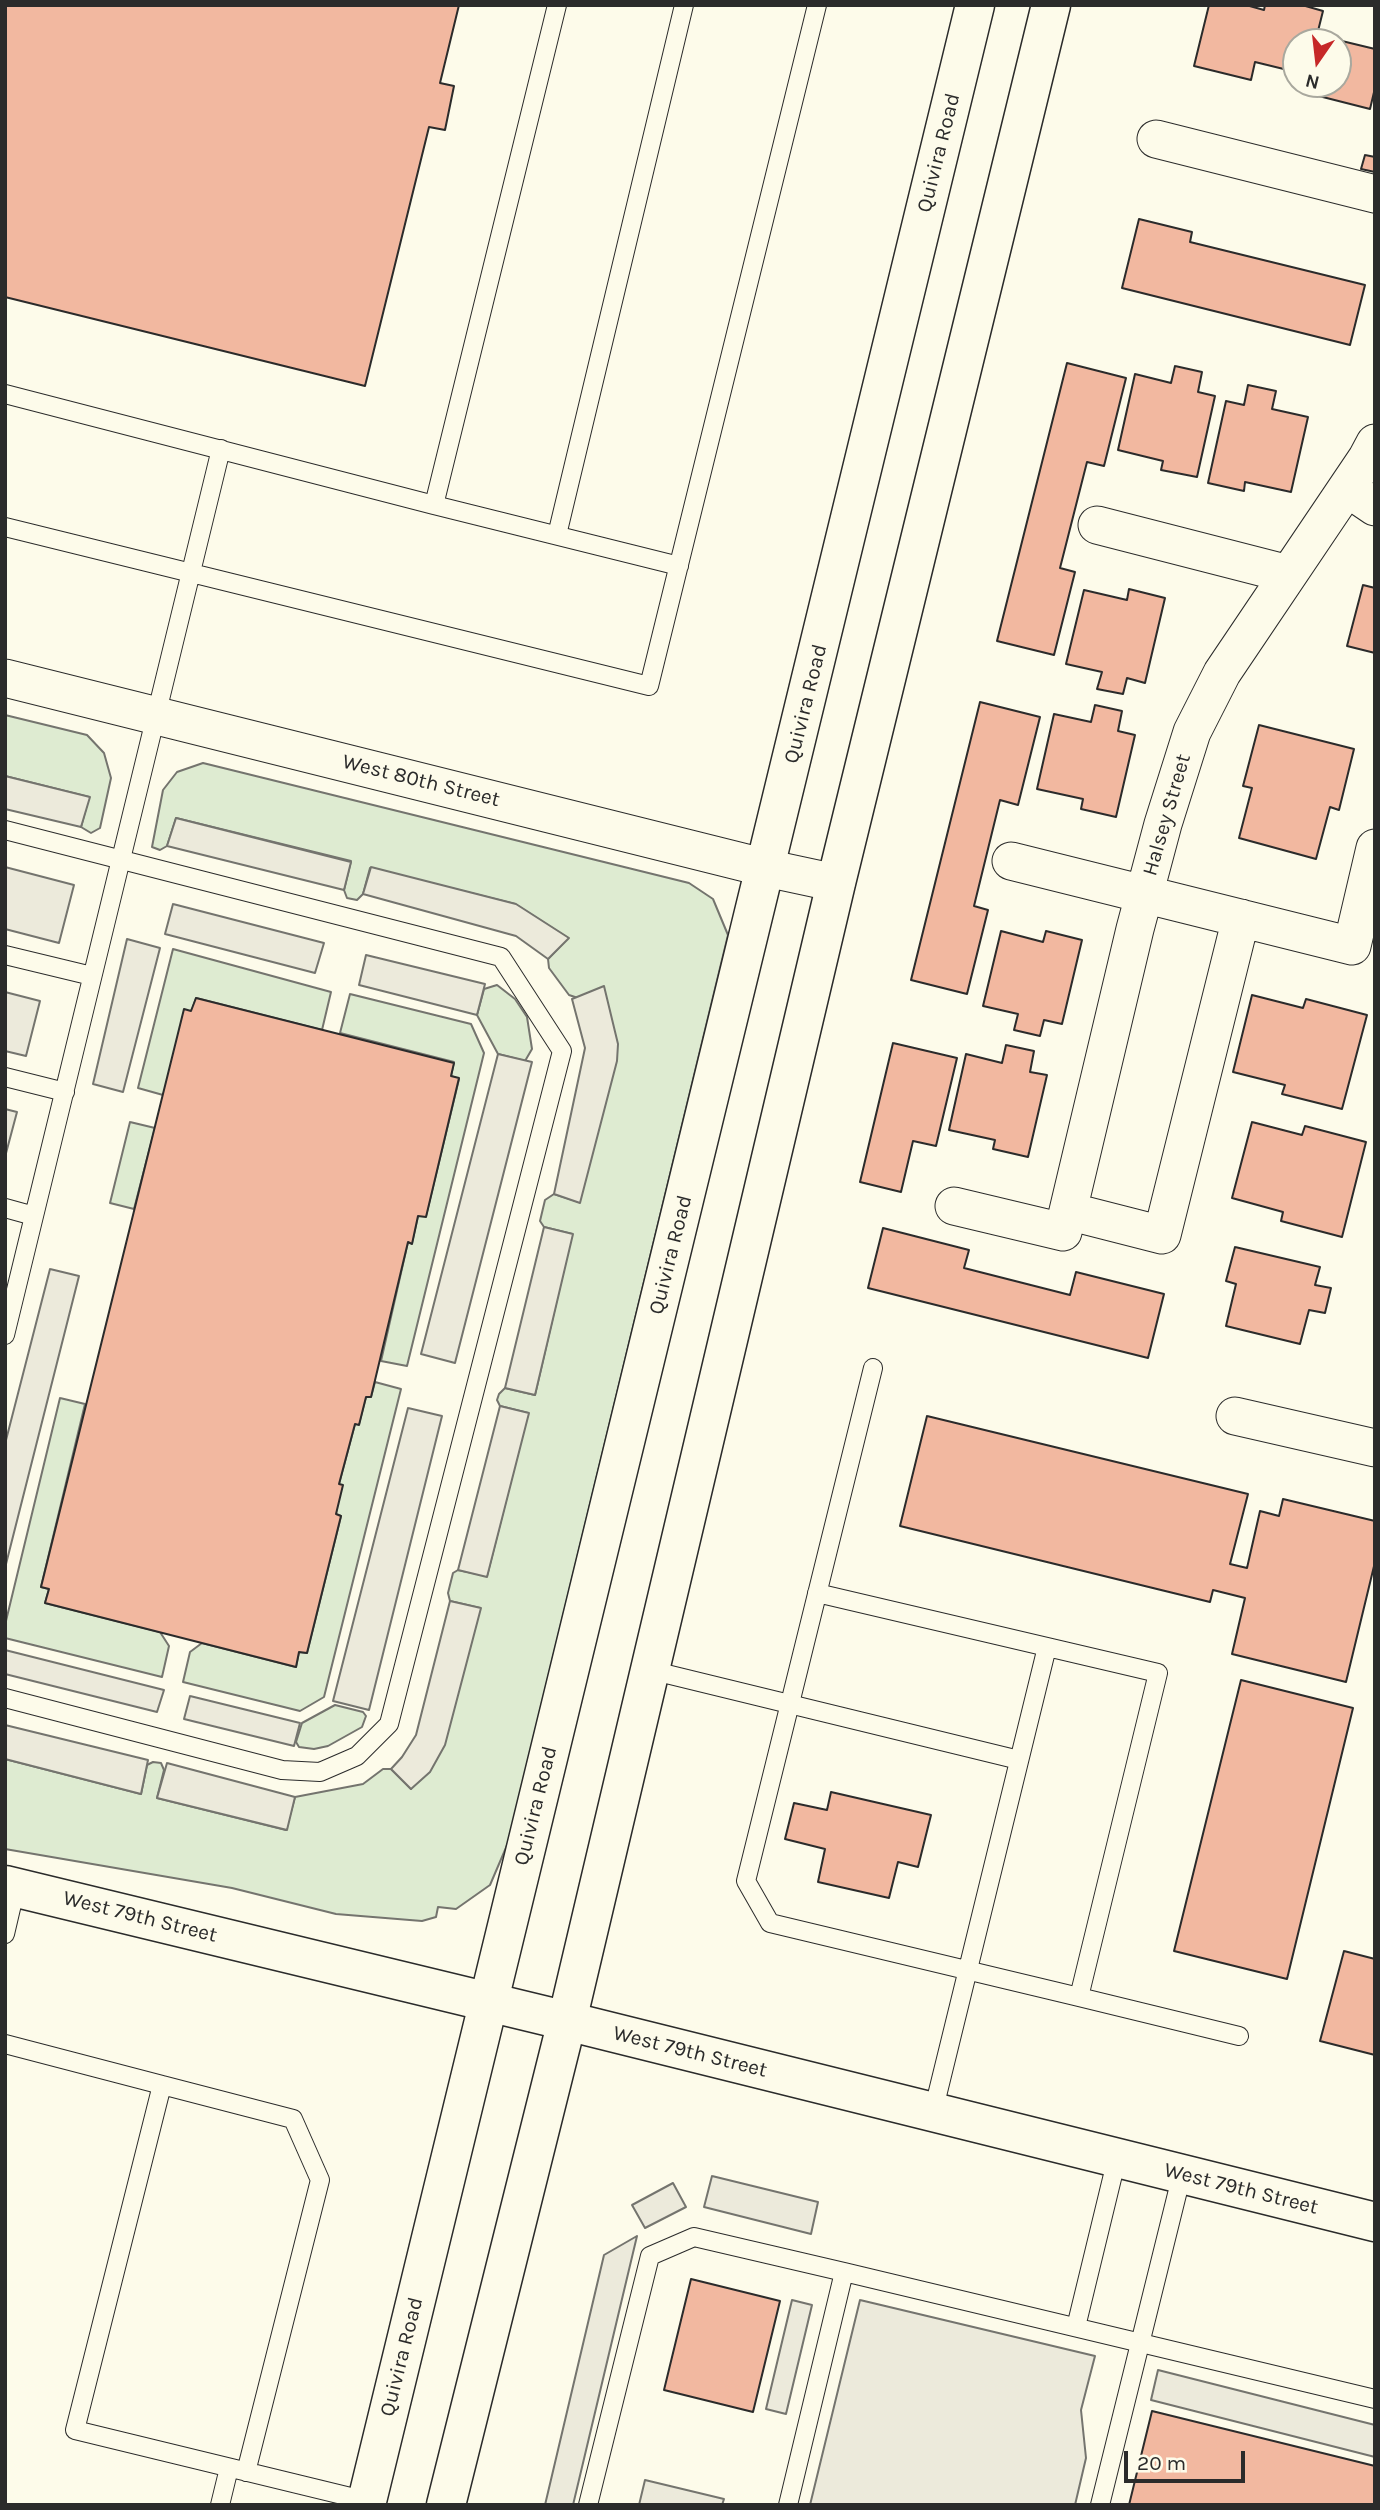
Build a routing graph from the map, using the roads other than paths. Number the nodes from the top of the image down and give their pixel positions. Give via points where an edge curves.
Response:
1 (557, 5) edge
2 (684, 5) edge
3 (817, 5) edge
4 (975, 5) edge
5 (1051, 5) edge
6 (1156, 139) dead end
7 (1375, 194) edge
8 (5, 394) edge
9 (1375, 443) edge
10 (221, 449) junction
11 (1361, 498) edge
12 (435, 505) junction
13 (1097, 525) dead end
14 (5, 527) edge
15 (557, 535) junction
16 (679, 566) junction
17 (192, 574) junction
18 (1288, 574) junction
19 (5, 678) edge
20 (156, 715) junction
21 (5, 830) edge
22 (1375, 848) edge
23 (121, 858) junction
24 (1011, 861) dead end
25 (766, 868) junction
26 (836, 883) junction
27 (1144, 894) junction
28 (1241, 918) junction
29 (5, 955) edge
30 (92, 976) junction
31 (5, 1077) edge
32 (65, 1092) junction
33 (954, 1206) dead end
34 (5, 1208) edge
35 (34, 1216) junction
36 (1066, 1222) junction
37 (5, 1335) edge
38 (873, 1368) dead end
39 (1234, 1416) dead end
40 (1375, 1448) edge
41 (817, 1593) junction
42 (1047, 1647) junction
43 (650, 1670) junction
44 (5, 1698) edge
45 (789, 1705) junction
46 (1019, 1760) junction
47 (11, 1886) edge
48 (5, 1934) edge
49 (968, 1970) junction
50 (1079, 1997) junction
51 (488, 2002) junction
52 (567, 2021) junction
53 (1239, 2036) dead end
54 (5, 2044) edge
55 (162, 2085) junction
56 (933, 2112) junction
57 (1117, 2158) junction
58 (1182, 2175) junction
59 (1375, 2222) edge
60 (844, 2272) junction
61 (1076, 2327) junction
62 (1140, 2343) junction
63 (1375, 2399) edge
64 (237, 2470) junction
65 (366, 2503) edge
66 (220, 2505) edge
67 (446, 2505) edge
68 (588, 2505) edge
69 (788, 2505) edge
70 (1100, 2505) edge

1 - 12 lane
2 - 15 lane
3 - 16 lane
4 - 25 main road, Quivira Road
5 - 26 main road
6 - 7 street
8 - 10 lane
9 - 11 street, Halsey Street
10 - 12 lane
10 - 17 lane
11 - 18 street, Halsey Street
12 - 15 lane
13 - 18 street
14 - 17 lane
15 - 16 lane
16 - 17 lane via 649,686
17 - 20 lane
18 - 27 street, Halsey Street via 1222,673 1192,732
19 - 20 street, West 80th Street
20 - 23 lane
20 - 25 street, West 80th Street
21 - 23 lane
22 - 28 street via 1352,946
23 - 30 lane
23 - 44 lane via 501,957 562,1051 389,1724 357,1756 320,1772 307,1772 282,1770
24 - 27 street
25 - 26 street, West 80th Street
25 - 51 main road, Quivira Road
26 - 43 main road
27 - 28 street
27 - 36 street, Halsey Street
28 - 36 street via 1162,1235
29 - 30 lane
30 - 32 lane
31 - 32 lane
32 - 35 lane
33 - 36 street
34 - 35 lane
35 - 37 lane
38 - 41 lane
39 - 40 street
41 - 42 lane
41 - 45 lane
42 - 46 lane
42 - 50 lane via 1158,1673
43 - 45 lane
43 - 52 main road
45 - 46 lane
45 - 49 lane via 746,1881 770,1923
46 - 49 lane
47 - 48 lane
47 - 51 main road, West 79th Street
49 - 50 lane
49 - 56 lane
50 - 53 lane
51 - 52 main road, West 79th Street
51 - 65 main road, Quivira Road
52 - 56 main road, West 79th Street
52 - 67 main road
54 - 55 lane
55 - 64 lane via 293,2119 320,2180
55 - 64 lane via 75,2430
56 - 57 main road, West 79th Street
57 - 58 main road, West 79th Street
57 - 61 lane
58 - 59 main road, West 79th Street
58 - 62 lane
60 - 61 lane
60 - 68 lane via 694,2237 650,2256
60 - 69 lane
61 - 62 lane
62 - 63 lane
62 - 70 lane
64 - 65 lane
64 - 66 lane

